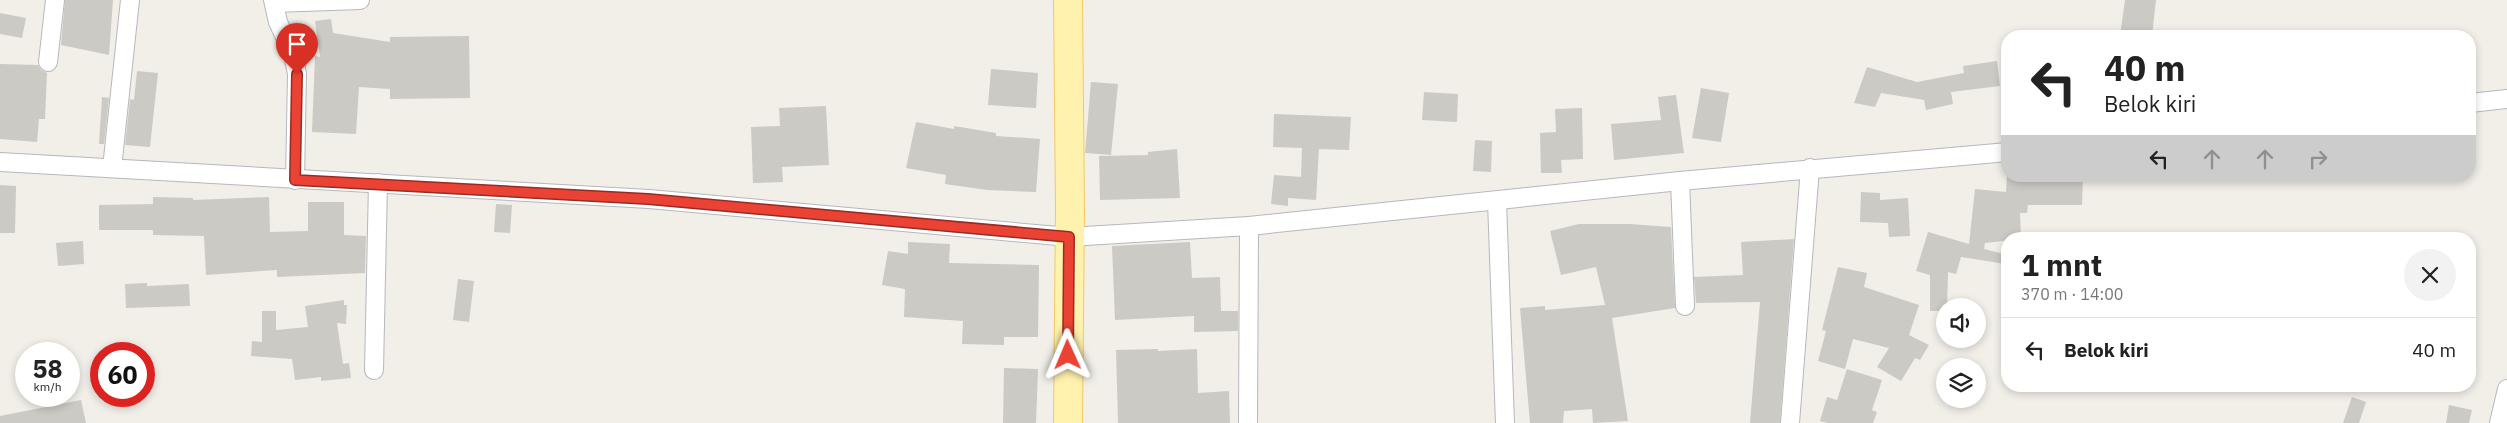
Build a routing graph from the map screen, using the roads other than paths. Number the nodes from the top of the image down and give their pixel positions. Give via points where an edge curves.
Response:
1 (55, 0) edge
2 (130, 0) edge
3 (360, 0) edge
4 (1068, 0) edge
5 (273, 1) edge
6 (48, 62) dead end
7 (2507, 99) edge
8 (2476, 102) edge
9 (2001, 153) edge
10 (0, 162) edge
11 (112, 168) junction
12 (1810, 168) junction
13 (295, 180) junction
14 (1680, 181) junction
15 (378, 183) junction
16 (1497, 201) junction
17 (1249, 226) junction
18 (1069, 237) junction
19 (1685, 306) dead end
20 (374, 370) dead end
21 (2507, 389) edge
22 (1068, 423) edge
23 (1248, 423) edge
24 (1505, 423) edge
25 (1790, 423) edge
26 (2499, 423) edge

1 - 6 street
2 - 11 street
3 - 5 street
4 - 18 main road
5 - 13 street via 297,74
7 - 8 street
9 - 12 street
10 - 11 street
11 - 13 street
12 - 14 street
12 - 25 street
13 - 15 street
14 - 16 street
14 - 19 street
15 - 18 street via 648,199
15 - 20 street
16 - 17 street
16 - 24 street
17 - 18 street
17 - 23 street
18 - 22 main road
21 - 26 street

